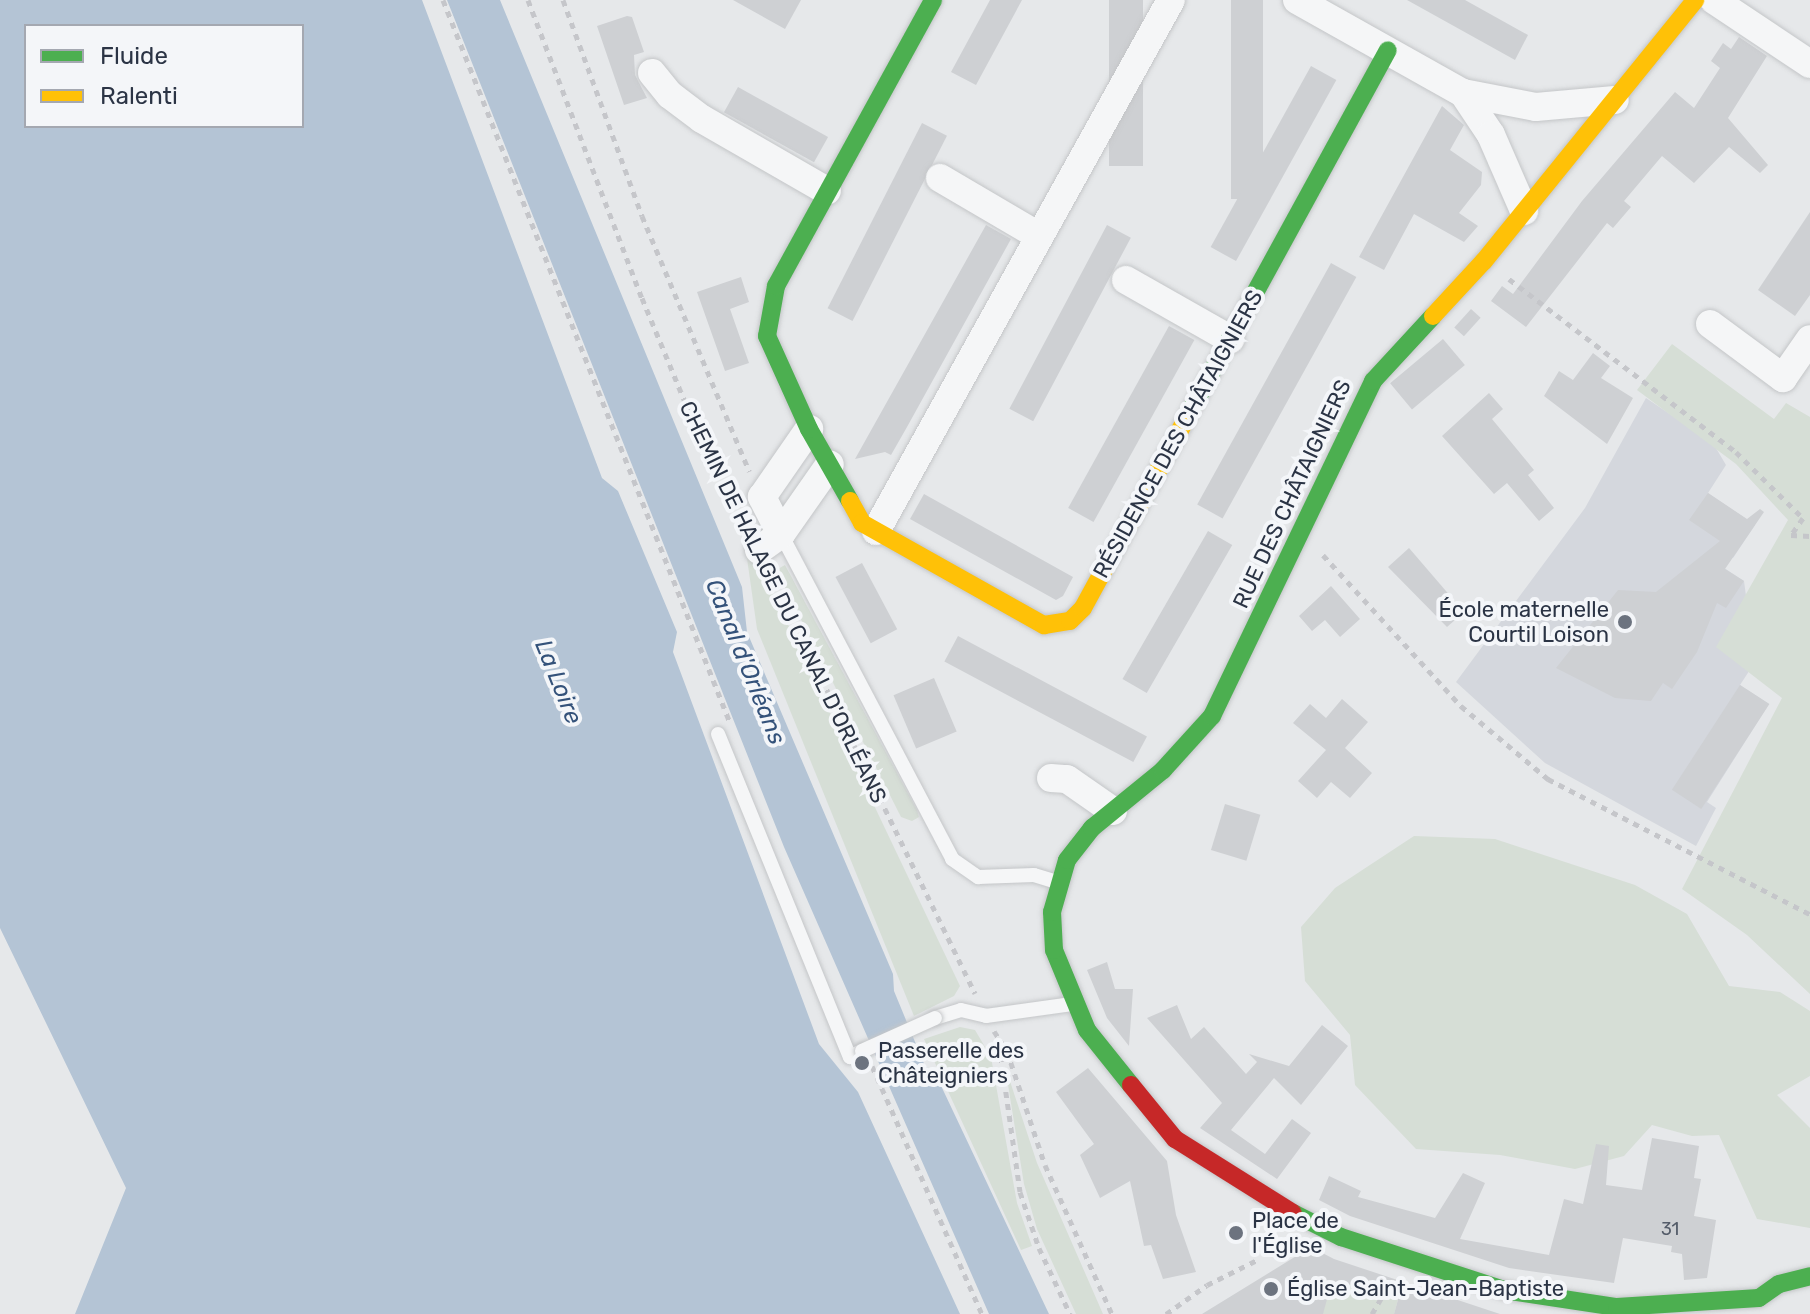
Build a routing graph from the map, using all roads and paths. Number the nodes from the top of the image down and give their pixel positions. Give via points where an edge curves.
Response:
1 (443, 0) edge
2 (528, 0) edge
3 (563, 0) edge
4 (933, 0) edge
5 (1171, 0) edge
6 (1297, 0) edge
7 (1695, 0) edge
8 (1714, 0) edge
9 (1388, 50) junction
10 (1810, 64) edge
11 (652, 73) dead end
12 (1463, 93) junction
13 (1615, 100) junction
14 (940, 178) dead end
15 (827, 191) junction
16 (1524, 211) junction
17 (1039, 236) junction
18 (1484, 261) junction
19 (1126, 280) dead end
20 (1710, 324) dead end
21 (1230, 339) junction
22 (1810, 339) edge
23 (809, 429) junction
24 (830, 464) junction
25 (762, 497) junction
26 (1301, 530) junction
27 (876, 531) junction
28 (1810, 536) edge
29 (770, 542) junction
30 (718, 734) dead end
31 (735, 734) dead end
32 (1051, 778) dead end
33 (1113, 811) junction
34 (1057, 882) junction
35 (1810, 914) edge
36 (1073, 1003) junction
37 (986, 1016) junction
38 (863, 1051) junction
39 (1257, 1260) dead end
40 (1810, 1276) edge
41 (1384, 1293) dead end
42 (1759, 1306) edge
43 (982, 1314) edge
44 (1070, 1314) edge
45 (1112, 1314) edge
46 (1166, 1314) edge
47 (1372, 1314) edge

1 - 31 path
2 - 29 path, CHEMIN DE HALAGE DU CANAL D'ORLÉANS via 709,460
3 - 25 path, CHEMIN DE HALAGE DU CANAL D'ORLÉANS via 653,244 732,439
4 - 15 street, RÉSIDENCE DES CHÂTAIGNIERS
5 - 17 street
6 - 9 street
7 - 13 street, RUE DES CHÂTAIGNIERS
8 - 10 street
9 - 12 street
9 - 21 street, RÉSIDENCE DES CHÂTAIGNIERS
11 - 15 street via 670,95 702,119
12 - 13 street via 1536,107
12 - 16 street via 1491,135
13 - 16 street, RUE DES CHÂTAIGNIERS
14 - 17 street
15 - 23 street, RÉSIDENCE DES CHÂTAIGNIERS via 768,310 767,336
16 - 18 street, RUE DES CHÂTAIGNIERS
17 - 27 street
18 - 26 street, RUE DES CHÂTAIGNIERS via 1373,381
18 - 28 path via 1736,452 1803,518 1791,535
19 - 21 street
20 - 22 street via 1783,378
21 - 27 street, RÉSIDENCE DES CHÂTAIGNIERS via 1087,601 1070,621 1044,625
23 - 24 street, RÉSIDENCE DES CHÂTAIGNIERS
23 - 25 street
24 - 27 street, RÉSIDENCE DES CHÂTAIGNIERS via 850,508
24 - 29 street
25 - 29 street
26 - 33 street, RUE DES CHÂTAIGNIERS via 1212,716 1163,770
26 - 35 path via 1461,706 1548,779
29 - 34 lane via 952,859 978,877 1034,875
29 - 37 path, CHEMIN DE HALAGE DU CANAL D'ORLÉANS
30 - 38 lane via 850,1057
32 - 33 street via 1067,779
33 - 34 street, RUE DES CHÂTAIGNIERS via 1067,860
34 - 36 street, RUE DES CHÂTAIGNIERS via 1054,950
36 - 37 lane
36 - 42 street, RUE DES CHÂTAIGNIERS via 1135,1094 1187,1150 1256,1194 1341,1237 1504,1290 1617,1307
37 - 38 lane, bridge via 961,1010
38 - 43 path
39 - 46 path via 1207,1285
40 - 42 street via 1779,1284
41 - 47 path
44 - 45 path via 1020,1192 1000,1043 1012,1063 1045,1165

